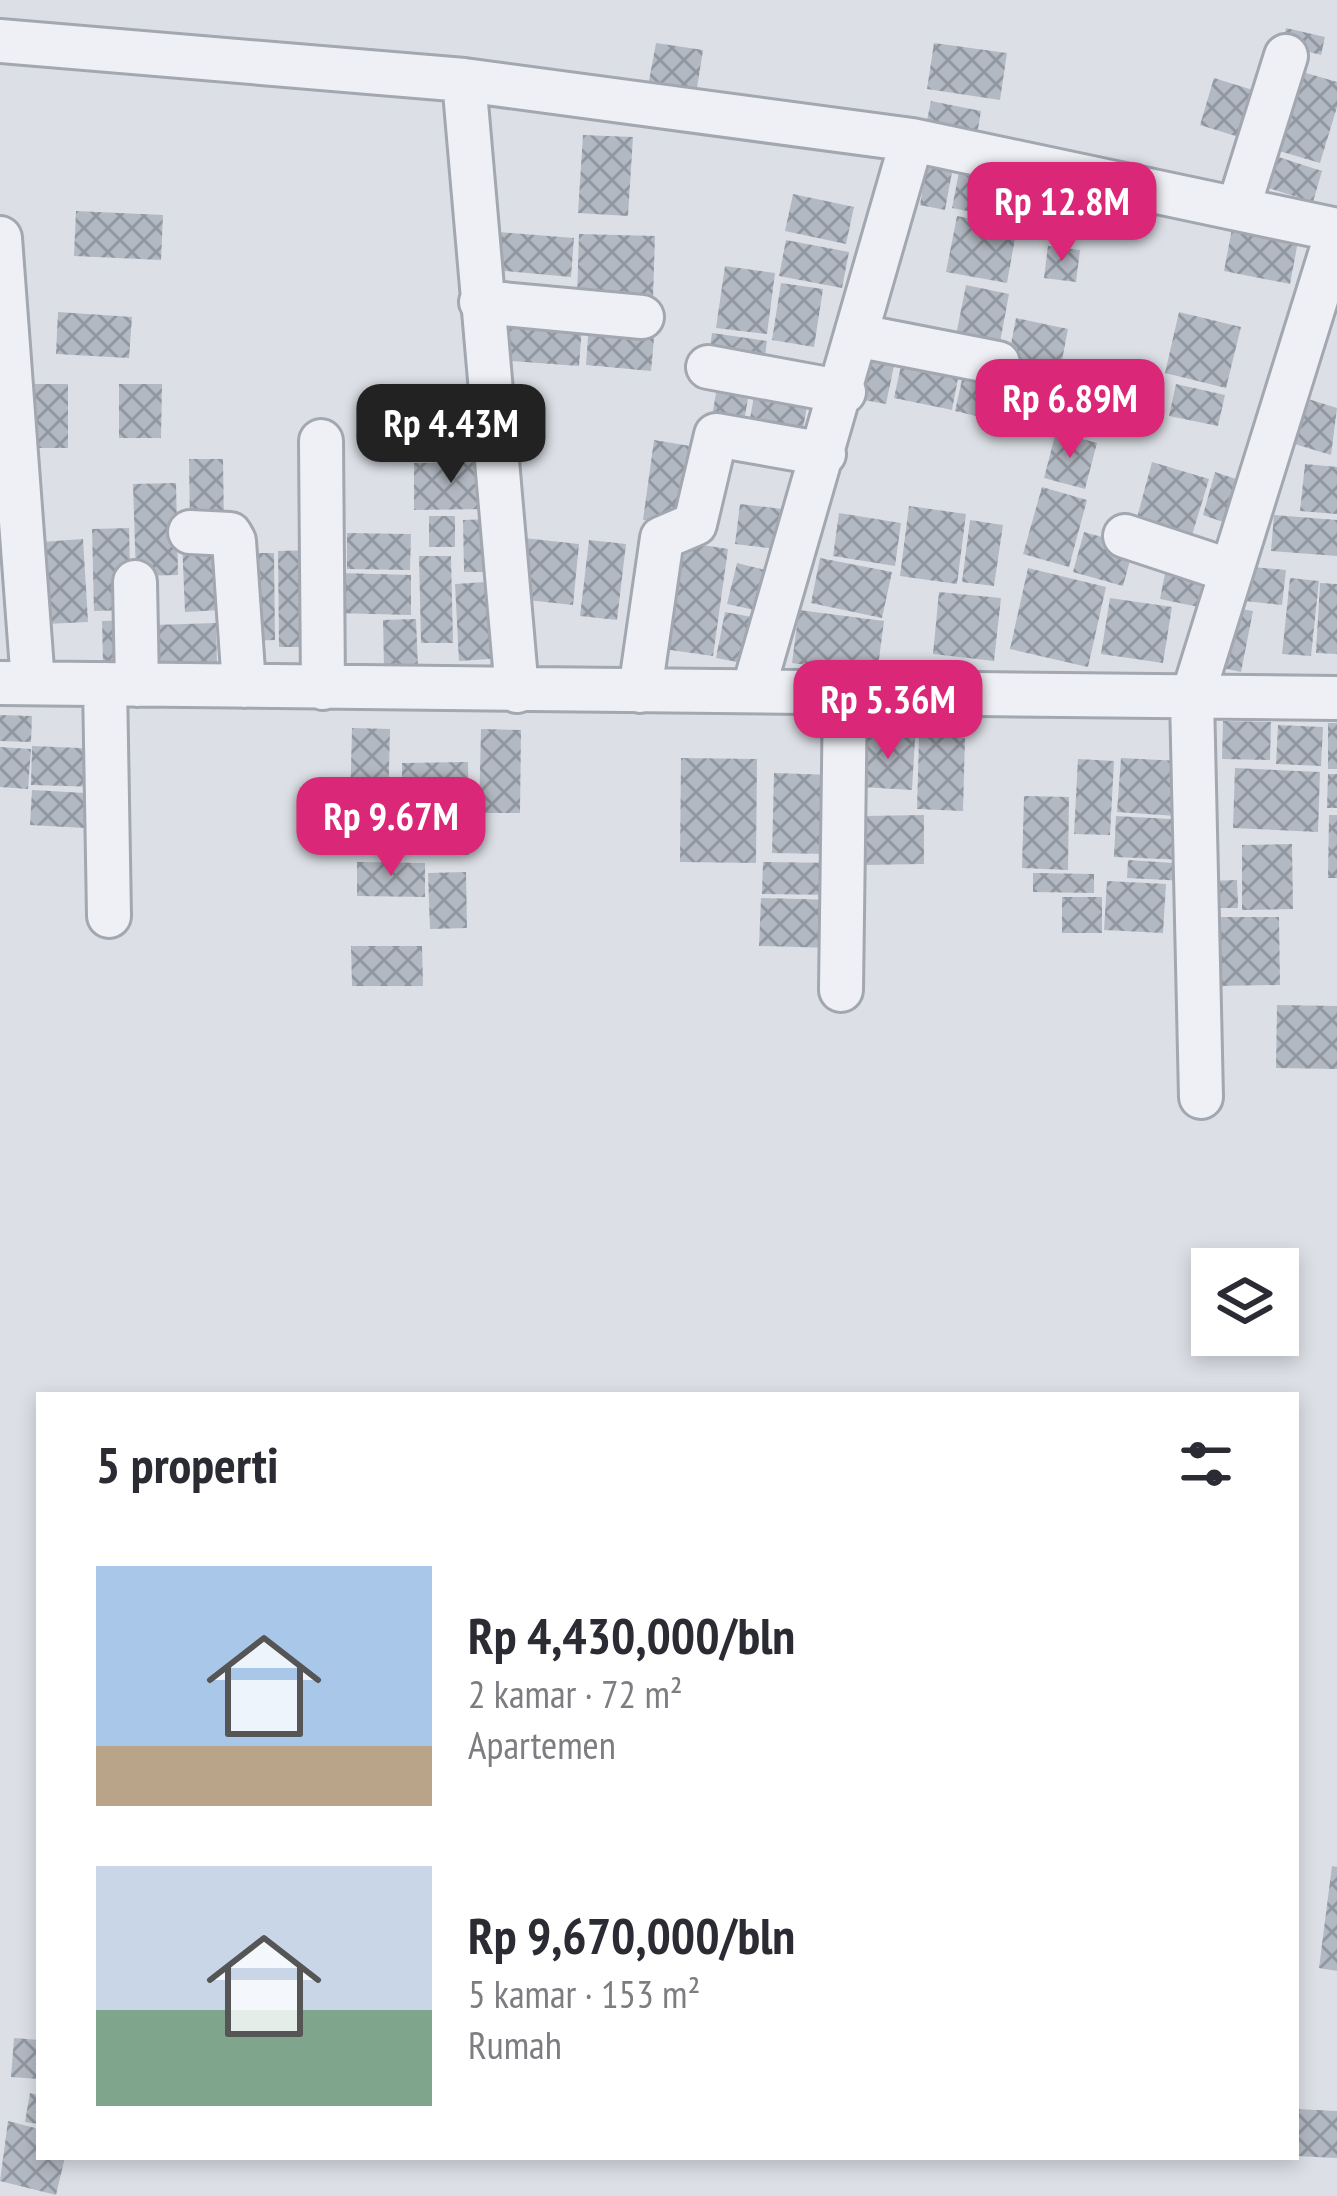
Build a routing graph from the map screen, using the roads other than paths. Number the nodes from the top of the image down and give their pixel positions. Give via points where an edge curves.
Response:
1 (0, 41) edge
2 (1286, 56) dead end
3 (464, 80) junction
4 (912, 140) junction
5 (1238, 209) junction
6 (1337, 231) edge
7 (0, 238) edge
8 (481, 302) junction
9 (642, 317) dead end
10 (860, 336) junction
11 (998, 363) dead end
12 (708, 367) dead end
13 (844, 392) junction
14 (322, 441) dead end
15 (824, 454) junction
16 (190, 532) dead end
17 (1125, 536) dead end
18 (1228, 570) junction
19 (135, 582) dead end
20 (17, 683) edge
21 (121, 684) junction
22 (244, 686) junction
23 (323, 688) junction
24 (517, 691) junction
25 (640, 691) junction
26 (754, 691) junction
27 (844, 693) junction
28 (1192, 698) junction
29 (1337, 698) edge
30 (109, 916) dead end
31 (841, 990) dead end
32 (1201, 1096) dead end

1 - 3 street
2 - 5 street
3 - 4 street
3 - 8 street
4 - 5 street
4 - 10 street
5 - 6 street
6 - 18 street
7 - 20 street
8 - 9 street
8 - 24 street
10 - 11 street
10 - 13 street
12 - 13 street
13 - 15 street
14 - 23 street
15 - 25 street via 716,436 695,524 662,538
15 - 26 street
16 - 22 street via 230,534 234,541
17 - 18 street
18 - 28 street
19 - 21 street
20 - 21 street
21 - 22 street
21 - 30 street
22 - 23 street
23 - 24 street
24 - 25 street
25 - 26 street
26 - 27 street
27 - 28 street
27 - 31 street
28 - 29 street
28 - 32 street

